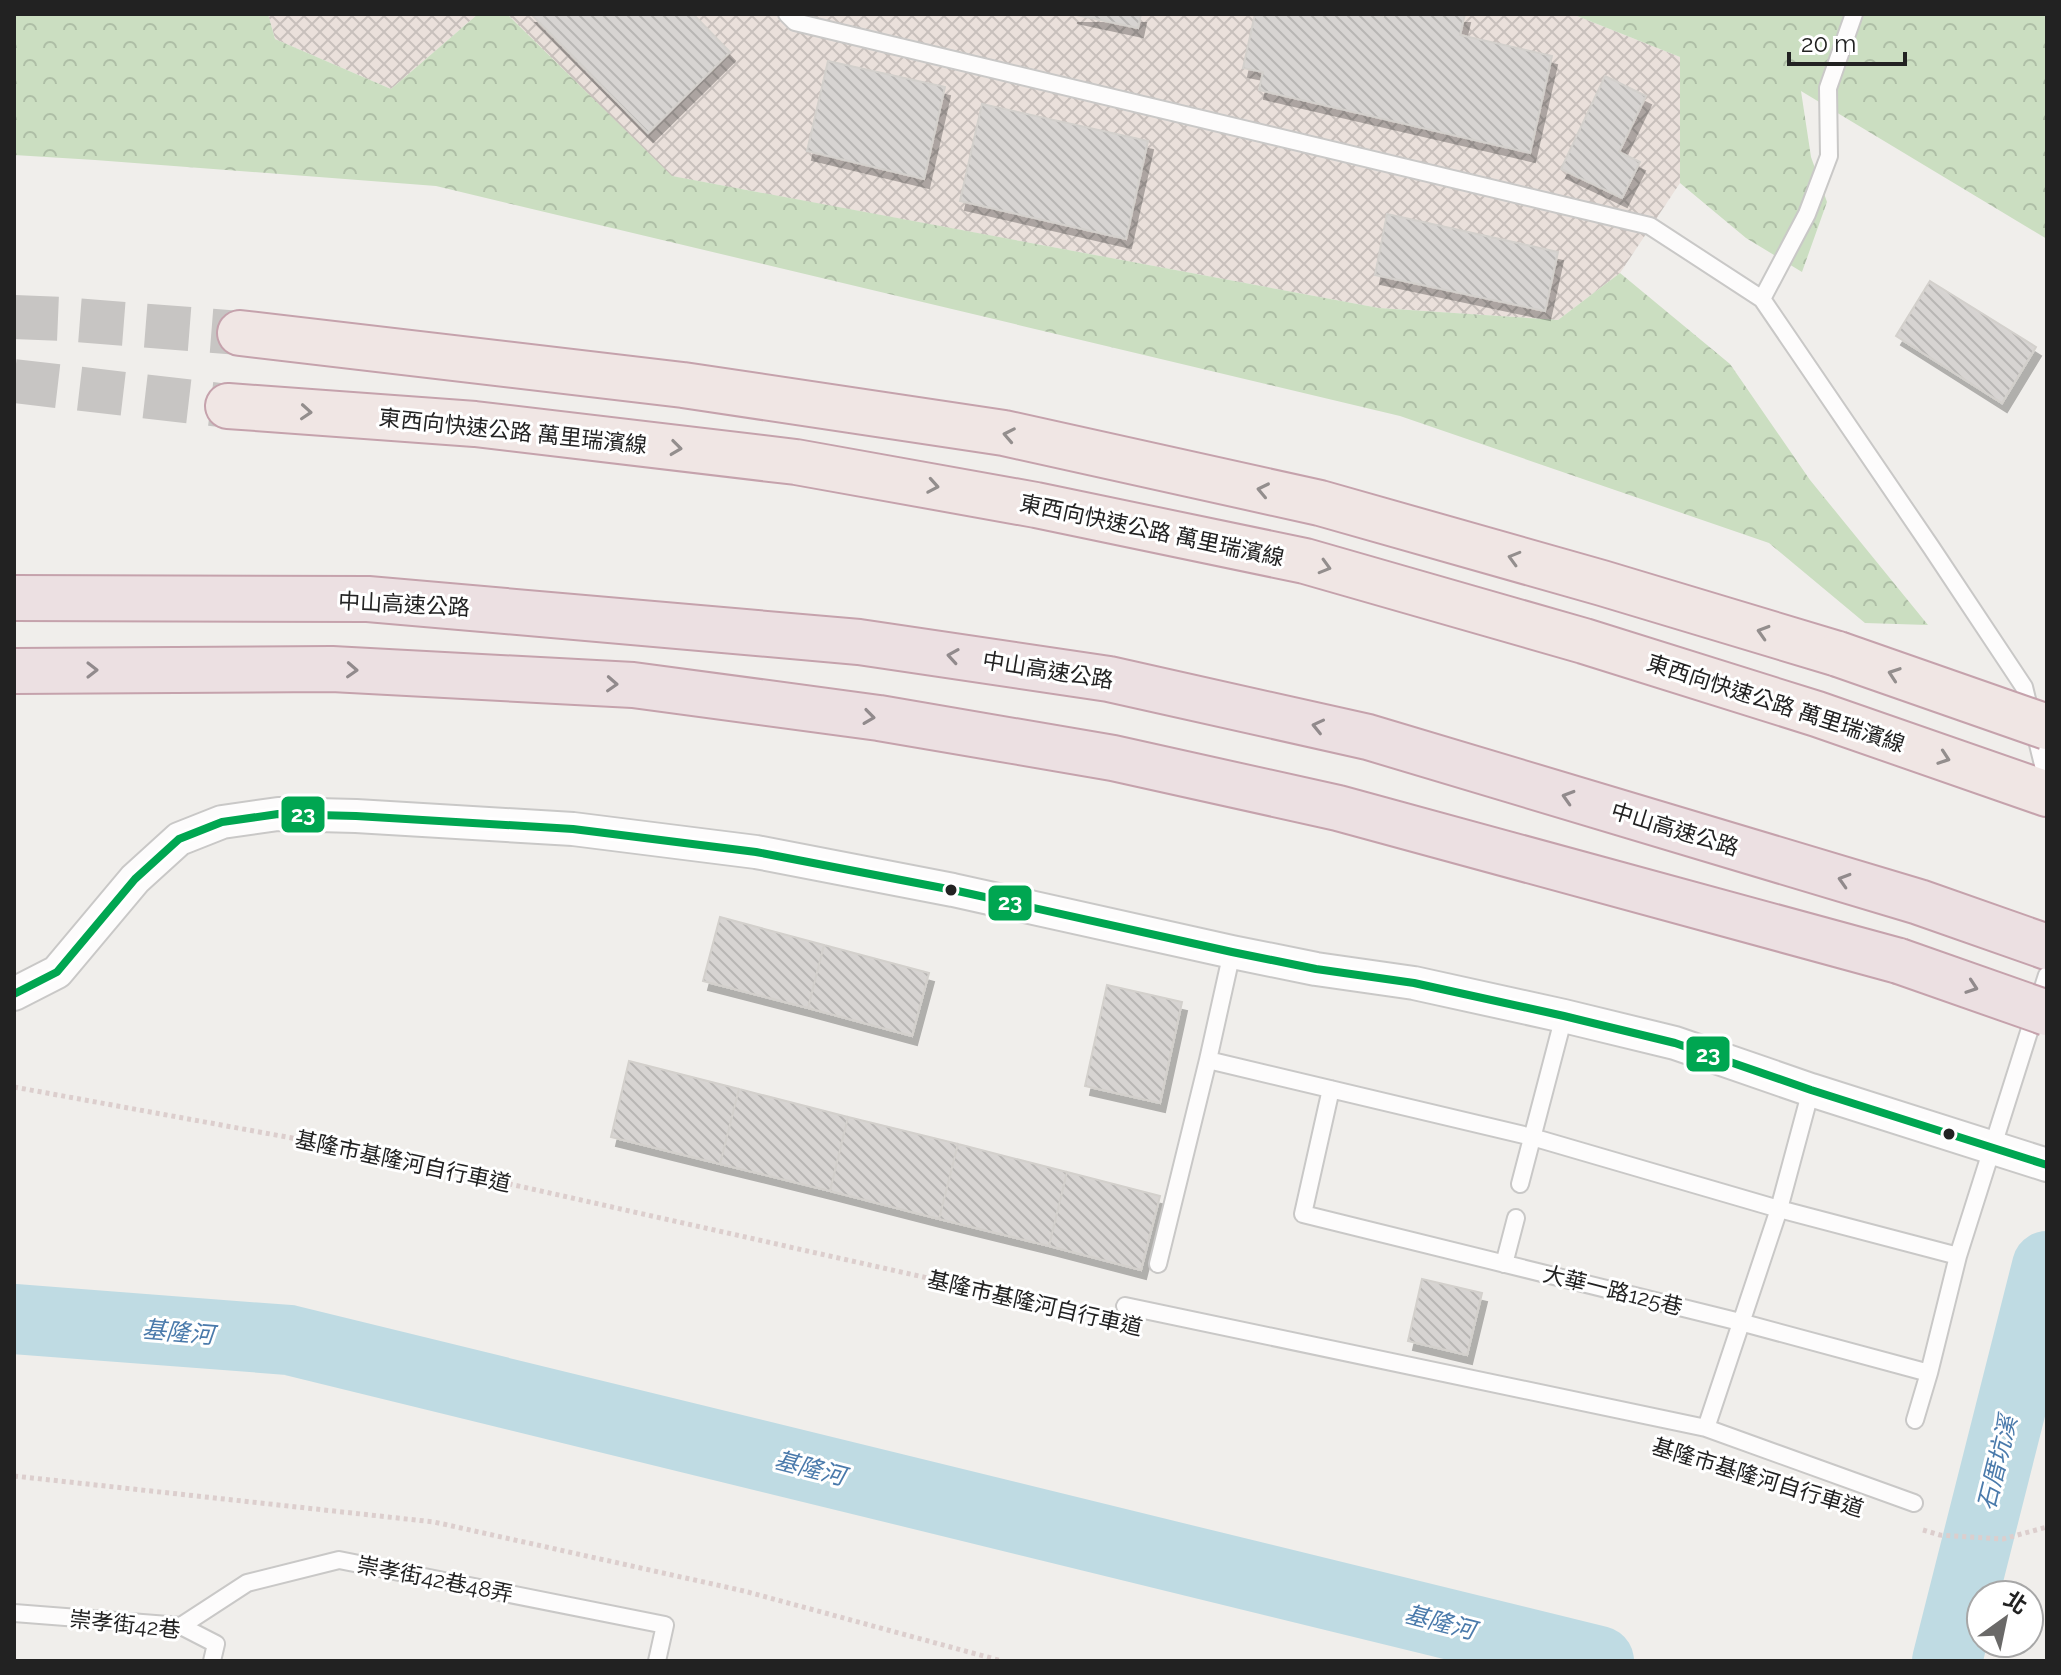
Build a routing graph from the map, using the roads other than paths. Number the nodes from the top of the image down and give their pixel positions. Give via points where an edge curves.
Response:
1 (787, 14) edge
2 (1854, 14) edge
3 (1762, 299) junction
4 (240, 333) tunnel mouth
5 (228, 406) tunnel mouth
6 (14, 598) edge
7 (14, 671) edge
8 (2047, 727) edge
9 (2047, 781) edge
10 (2047, 794) edge
11 (2047, 947) edge
12 (1232, 952) junction
13 (2047, 975) edge
14 (14, 994) edge
15 (2047, 1013) edge
16 (1564, 1016) junction
17 (1208, 1060) junction
18 (1331, 1089) junction
19 (1811, 1090) junction
20 (1532, 1137) junction
21 (1992, 1147) junction
22 (2045, 1164) edge
23 (1520, 1184) dead end
24 (1779, 1209) junction
25 (1516, 1218) dead end
26 (1958, 1256) junction
27 (1158, 1264) dead end
28 (1504, 1264) junction
29 (1125, 1306) dead end
30 (1740, 1322) junction
31 (1929, 1373) junction
32 (1915, 1420) dead end
33 (1706, 1428) junction
34 (1914, 1503) dead end
35 (14, 1613) edge
36 (181, 1626) junction
37 (212, 1661) edge
38 (657, 1661) edge

1 - 3 lane via 795,22 1650,226
2 - 3 lane via 1828,88 1829,156 1807,214
3 - 9 lane via 2024,687
8 -> 4 highway, bridge via 1838,654 1320,503 1004,433 683,385
5 -> 10 highway, 東西向快速公路 萬里瑞濱線 via 475,424 780,460 1036,505 1305,561 1817,714
11 -> 6 highway, 中山高速公路 via 1919,902 1368,737 1109,679 859,642 368,599
7 -> 15 highway, bridge via 332,669 633,685 879,718 1113,758 1338,808 1899,961
12 - 14 street via 756,852 573,829 278,814 222,822 179,839 135,879 57,972
12 - 16 street via 1414,983
12 - 17 lane
13 - 21 lane
16 - 19 street via 1675,1043
16 - 20 lane
17 - 18 lane
17 - 27 lane
18 - 20 lane
18 - 28 lane, 大華一路125巷 via 1303,1214
19 - 21 street
19 - 24 lane
20 - 23 lane
20 - 24 lane
21 - 22 street
21 - 26 lane
24 - 26 lane
24 - 30 lane
25 - 28 lane
26 - 31 lane
28 - 30 lane, 大華一路125巷
29 - 33 lane
30 - 31 lane, 大華一路125巷
30 - 33 lane
31 - 32 lane
33 - 34 lane
35 - 36 lane, 崇孝街42巷
36 - 37 lane, 崇孝街42巷 via 216,1644
36 - 38 lane, 崇孝街42巷48弄 via 247,1583 339,1560 665,1625

